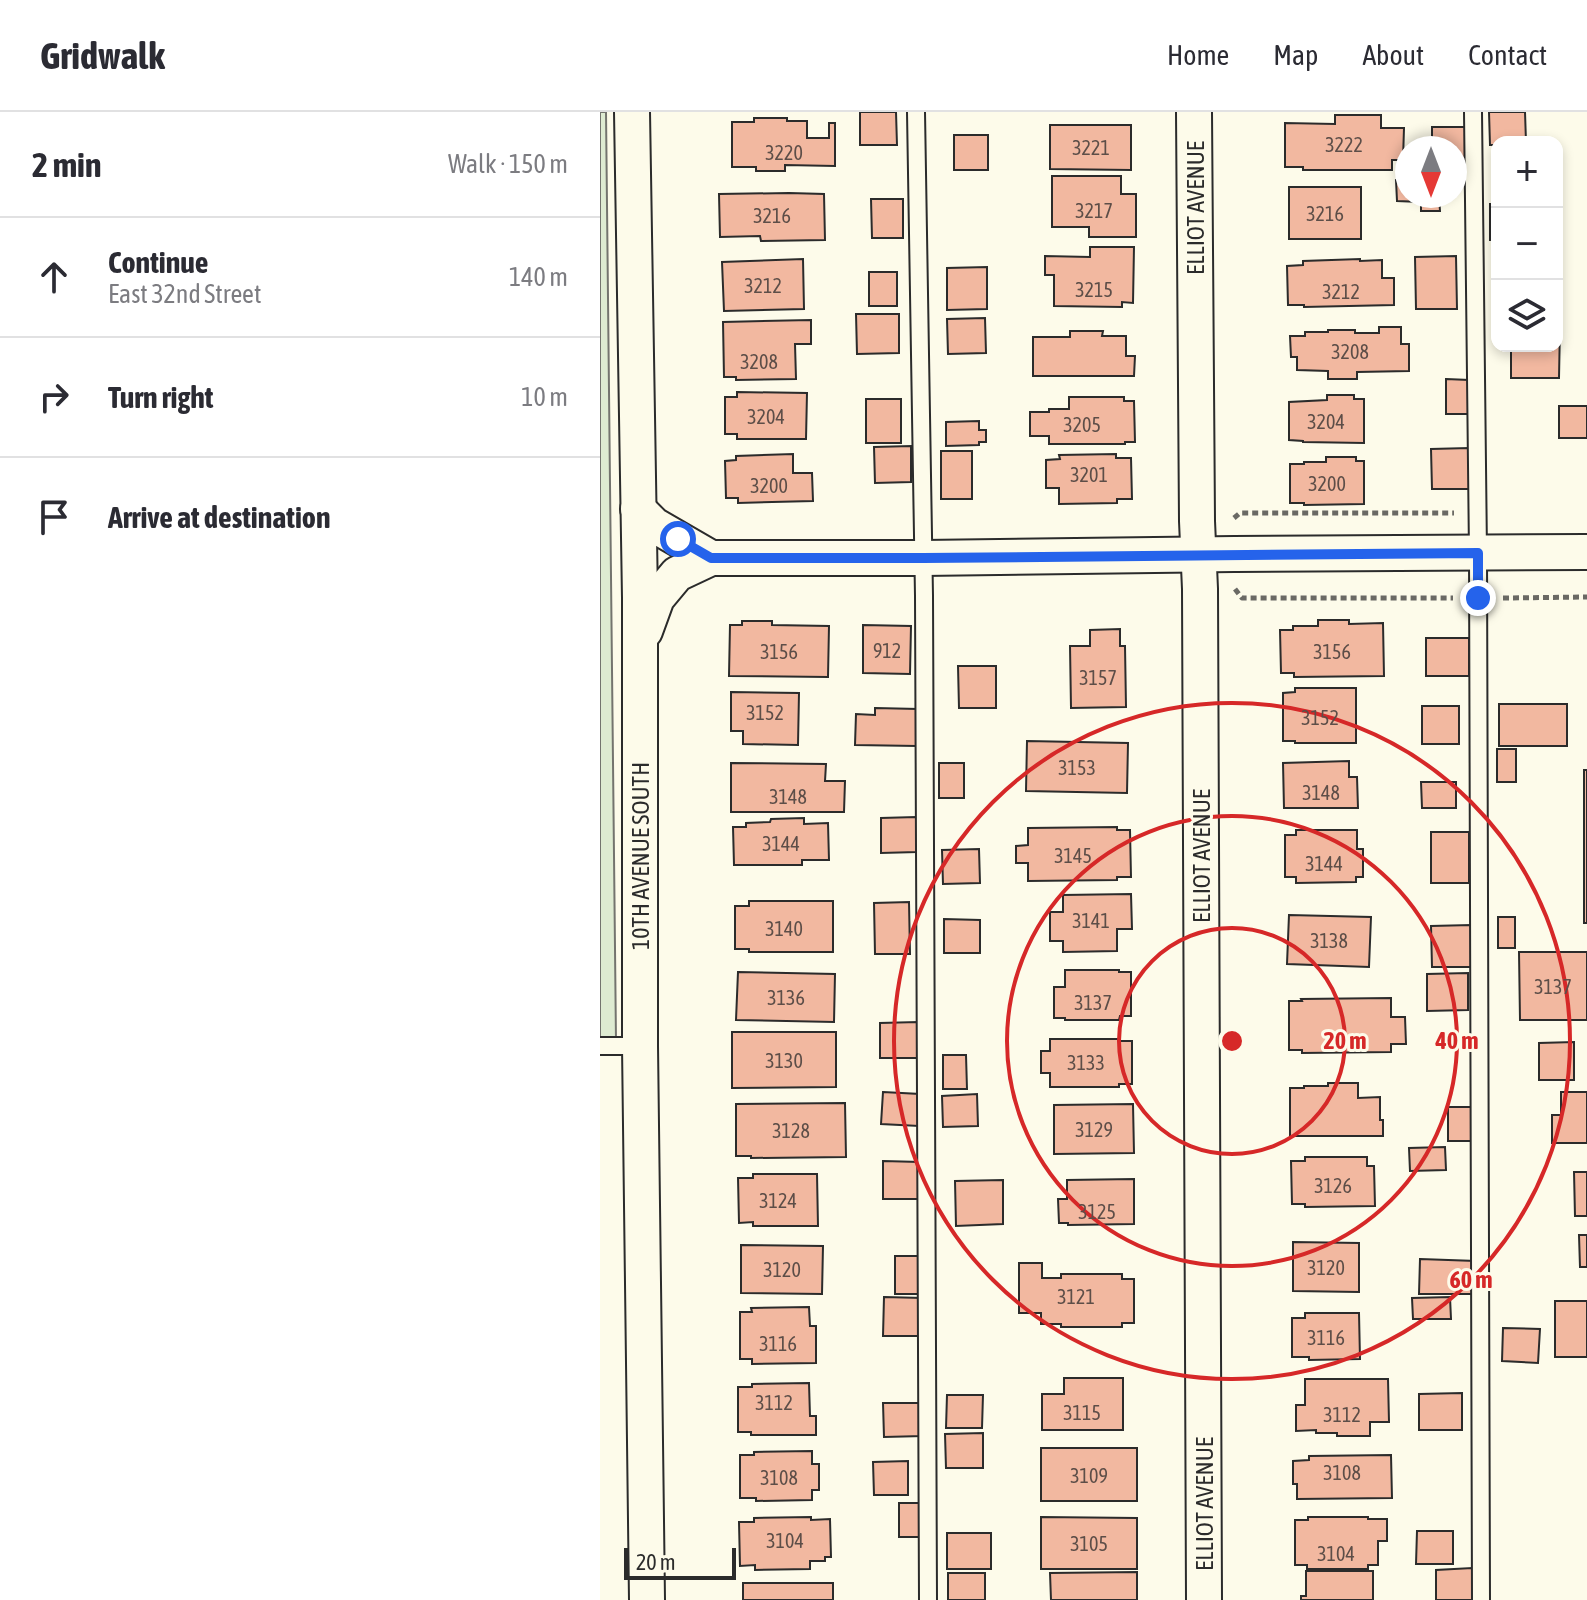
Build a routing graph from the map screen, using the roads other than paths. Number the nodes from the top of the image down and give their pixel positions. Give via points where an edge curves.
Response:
1 (632, 112) edge
2 (916, 112) edge
3 (1194, 112) edge
4 (1473, 112) edge
5 (638, 509) junction
6 (1587, 552) edge
7 (1478, 553) junction
8 (1198, 554) junction
9 (711, 558) junction
10 (923, 558) junction
11 (640, 644) junction
12 (600, 1046) edge
13 (640, 1046) junction
14 (647, 1600) edge
15 (928, 1600) edge
16 (1204, 1600) edge
17 (1481, 1600) edge

1 - 5 street, 10TH AVENUE SOUTH
2 - 10 lane
3 - 8 street, ELLIOT AVENUE
4 - 7 lane
5 - 9 street via 654,525
5 - 11 street, 10TH AVENUE SOUTH
6 - 7 street
7 - 8 street
7 - 17 lane
8 - 10 street
8 - 16 street, ELLIOT AVENUE
9 - 10 street
9 - 11 street via 677,574 657,598
10 - 15 lane
11 - 13 street, 10TH AVENUE SOUTH
12 - 13 lane
13 - 14 street, 10TH AVENUE SOUTH

